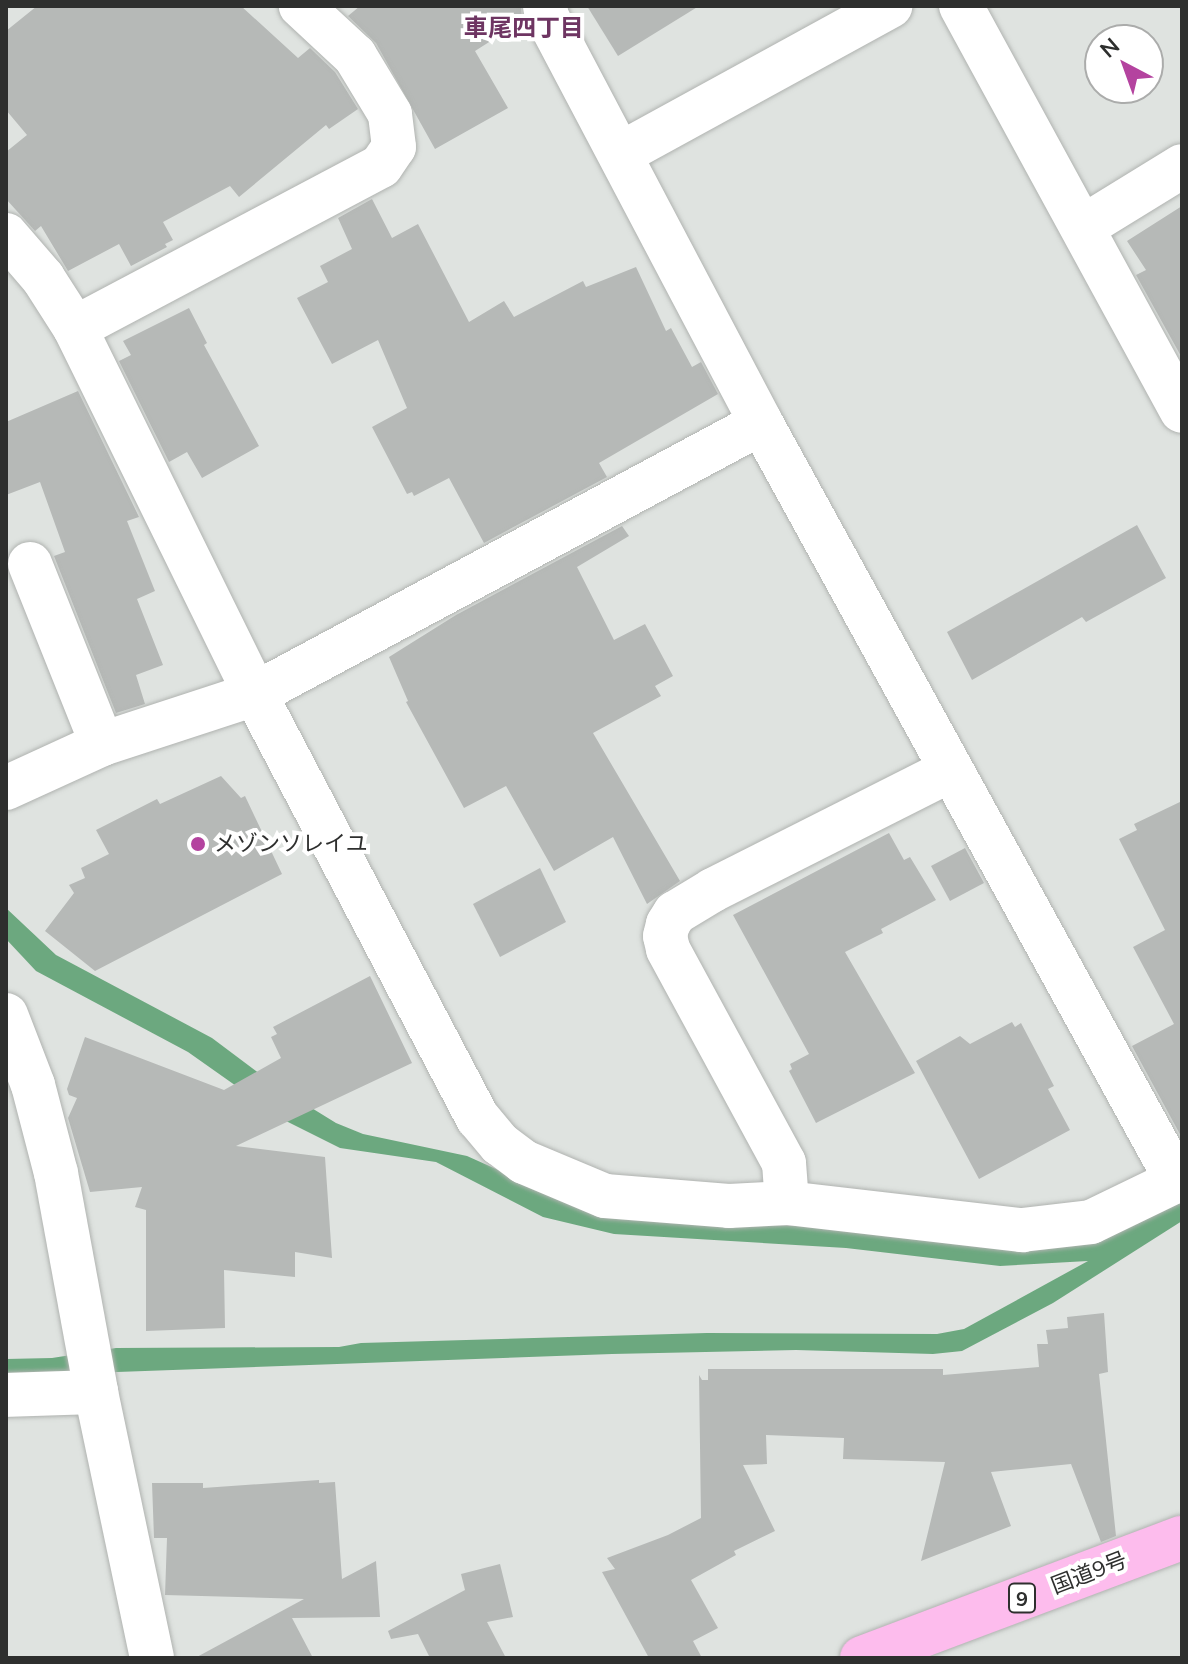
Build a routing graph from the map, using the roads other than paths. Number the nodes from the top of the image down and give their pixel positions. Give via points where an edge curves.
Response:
1 (301, 6) edge
2 (545, 6) edge
3 (890, 6) edge
4 (961, 6) edge
5 (622, 153) junction
6 (1182, 166) edge
7 (1083, 227) junction
8 (6, 235) edge
9 (75, 328) junction
10 (1182, 411) edge
11 (761, 423) junction
12 (30, 564) dead end
13 (255, 694) junction
14 (102, 744) junction
15 (949, 771) junction
16 (6, 788) edge
17 (6, 1015) edge
18 (1180, 1179) edge
19 (787, 1203) junction
20 (96, 1392) junction
21 (6, 1395) edge
22 (1182, 1538) edge
23 (152, 1658) edge
24 (862, 1658) edge

1 - 9 street via 355,56 390,114 394,147 381,166
2 - 5 street
3 - 5 street
4 - 7 street
5 - 11 street
6 - 7 street
7 - 10 street
8 - 9 street via 43,278
9 - 13 street
11 - 13 street
11 - 15 street
12 - 14 street
13 - 14 street
13 - 19 street via 478,1118 500,1144 524,1162 605,1196 729,1206
14 - 16 street
15 - 18 street
15 - 19 street via 690,903 668,924 668,949 784,1163
17 - 20 street via 33,1085 56,1173
18 - 19 street via 1091,1222 1022,1230
20 - 21 street
20 - 23 street
22 - 24 highway, 国道9号 / 9

